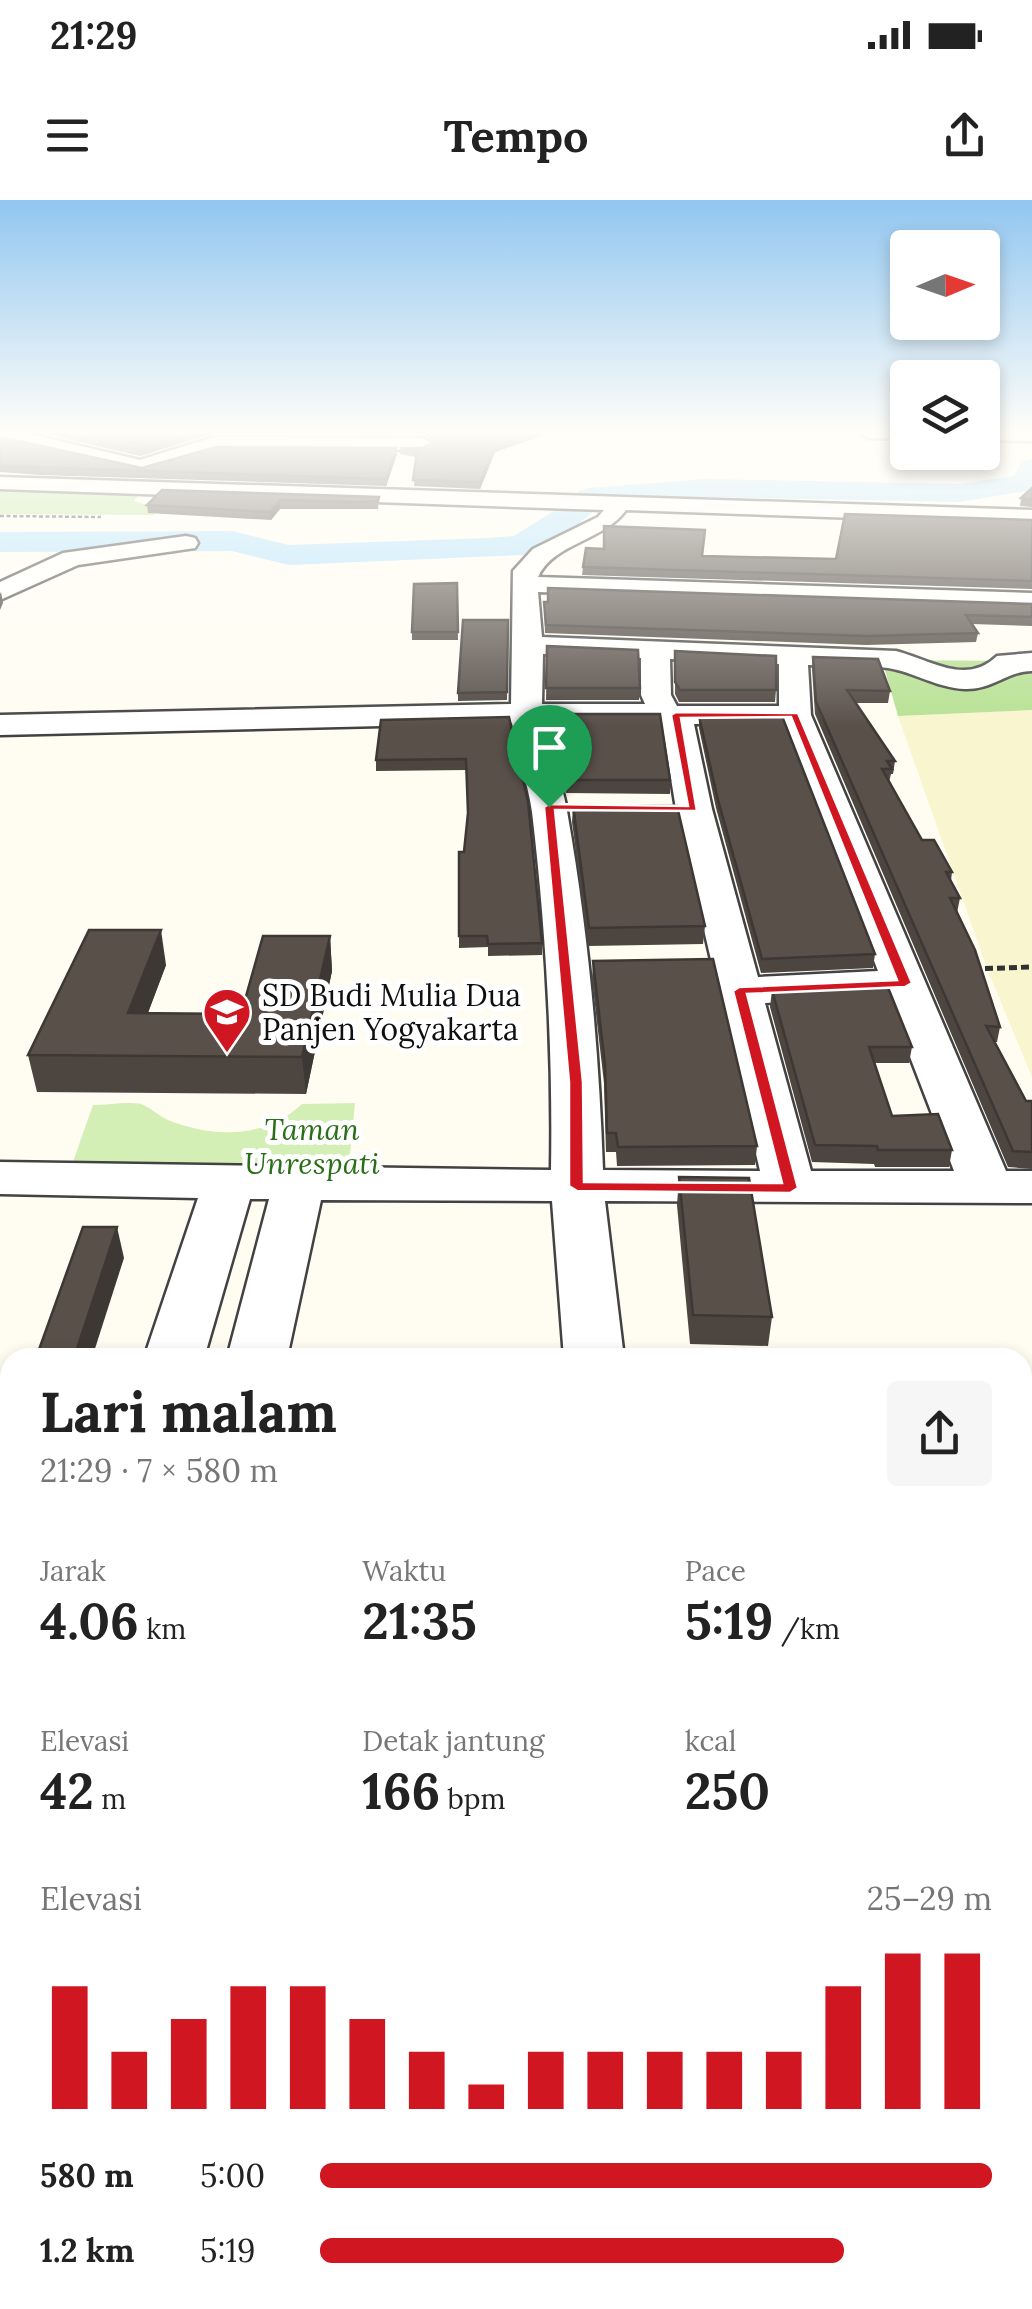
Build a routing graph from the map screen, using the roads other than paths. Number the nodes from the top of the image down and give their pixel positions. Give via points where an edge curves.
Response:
1 (589, 530) edge
2 (186, 543) dead end
3 (1001, 570) edge
4 (524, 584) junction
5 (0, 592) edge
6 (831, 594) junction
7 (1027, 600) edge
8 (846, 626) edge
9 (529, 645) junction
10 (655, 648) junction
11 (793, 655) junction
12 (1032, 662) edge
13 (526, 712) junction
14 (795, 714) junction
15 (0, 725) edge
16 (723, 970) junction
17 (903, 977) junction
18 (0, 1178) edge
19 (229, 1183) junction
20 (299, 1184) junction
21 (577, 1186) junction
22 (1009, 1187) edge
23 (790, 1188) junction
24 (177, 1348) edge
25 (259, 1348) edge
26 (593, 1348) edge

1 - 4 street via 542,554
2 - 5 street via 72,558
3 - 7 street
4 - 6 street via 663,581
4 - 9 street
6 - 7 street
6 - 8 street
9 - 10 street
9 - 13 street
10 - 11 street
10 - 13 street via 656,695 664,714
11 - 12 street via 896,660 957,680 985,678 1007,662
11 - 14 street
13 - 15 street
13 - 21 street via 533,758 567,807 585,962
14 - 16 street via 676,715 676,809
14 - 17 street
16 - 17 street
16 - 23 street
17 - 22 street
18 - 19 street
19 - 20 street
19 - 24 street
20 - 21 street
20 - 25 street
21 - 23 street
21 - 26 street
22 - 23 street

